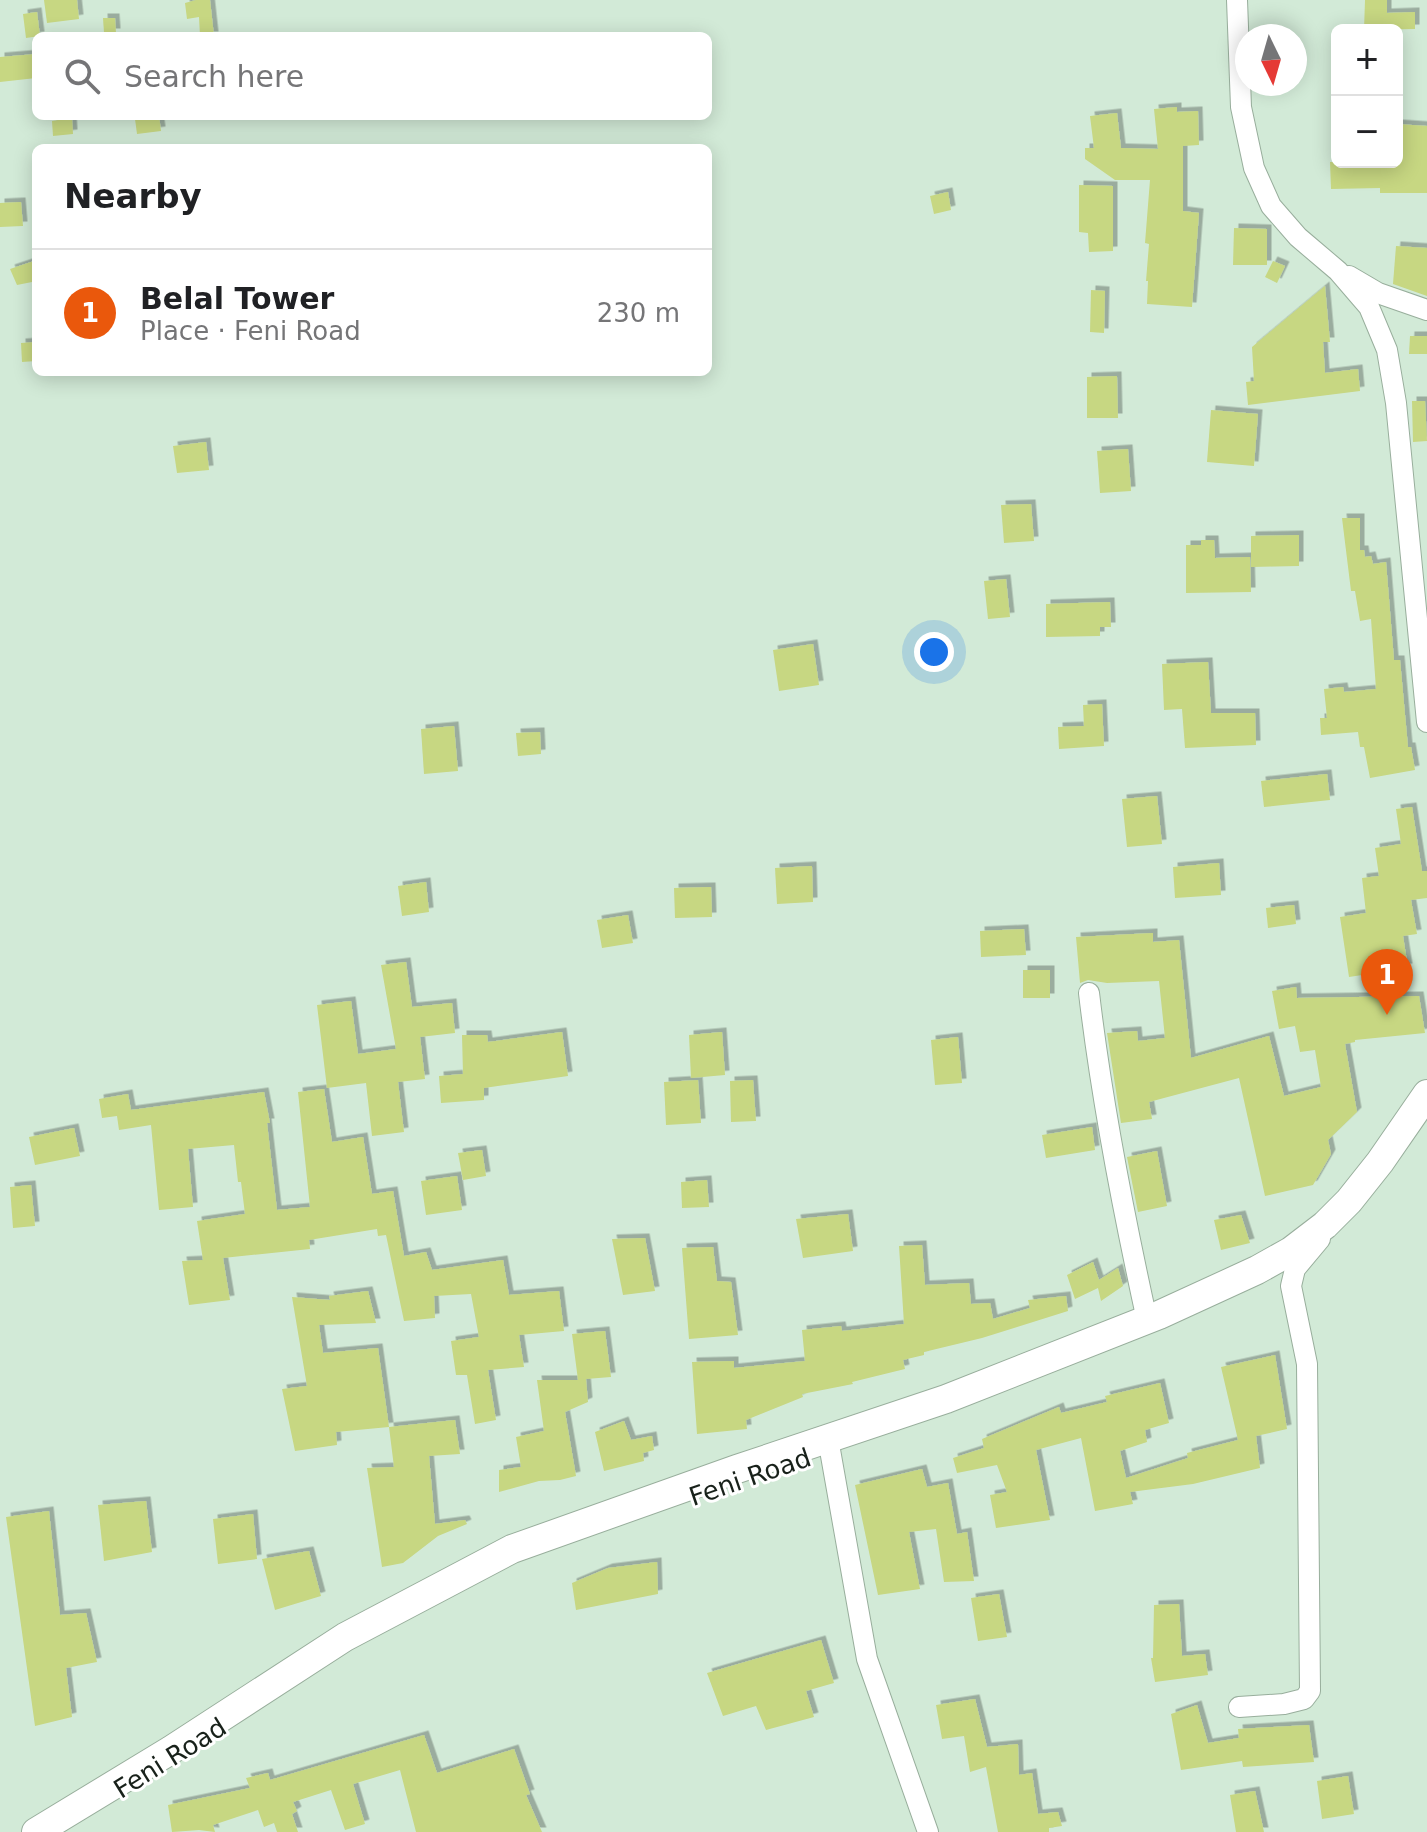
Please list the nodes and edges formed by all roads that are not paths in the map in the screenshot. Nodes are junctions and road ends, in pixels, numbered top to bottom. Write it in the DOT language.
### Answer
graph roads {
  1 [pos="1237,0"];
  2 [pos="1338,271"];
  3 [pos="1427,310"];
  4 [pos="1427,722"];
  5 [pos="1089,993"];
  6 [pos="1427,1094"];
  7 [pos="1427,1110"];
  8 [pos="1323,1236"];
  9 [pos="1147,1320"];
  10 [pos="830,1450"];
  11 [pos="1239,1707"];
  12 [pos="36,1832"];
  13 [pos="52,1832"];
  14 [pos="928,1832"];
  1 -- 2 [label="street"];
  2 -- 3 [label="street"];
  2 -- 4 [label="street"];
  5 -- 9 [label="street"];
  6 -- 9 [label="main road"];
  7 -- 8 [label="main road, Feni Road"];
  8 -- 10 [label="main road, Feni Road"];
  8 -- 11 [label="street"];
  9 -- 12 [label="main road"];
  10 -- 13 [label="main road, Feni Road"];
  10 -- 14 [label="street"];
}
